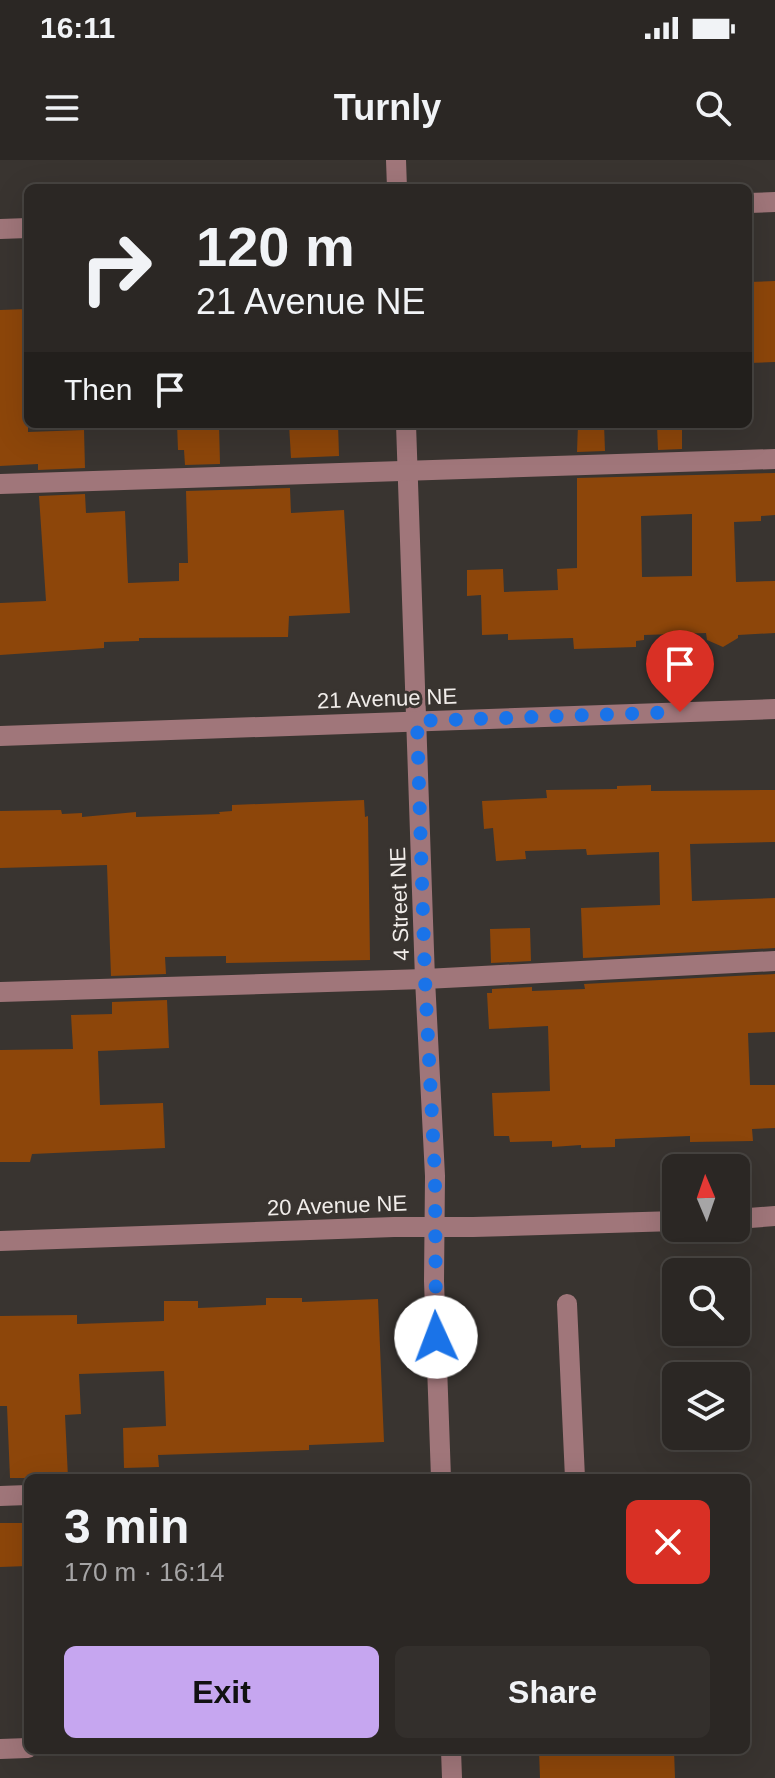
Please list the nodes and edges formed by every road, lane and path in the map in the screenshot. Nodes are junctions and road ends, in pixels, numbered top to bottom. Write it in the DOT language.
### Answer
graph roads {
  1 [pos="396,160"];
  2 [pos="397,184"];
  3 [pos="775,202"];
  4 [pos="752,203"];
  5 [pos="24,228"];
  6 [pos="0,229"];
  7 [pos="406,428"];
  8 [pos="775,459"];
  9 [pos="408,470"];
  10 [pos="0,484"];
  11 [pos="775,709"];
  12 [pos="417,721"];
  13 [pos="0,736"];
  14 [pos="775,961"];
  15 [pos="425,979"];
  16 [pos="0,992"];
  17 [pos="775,1216"];
  18 [pos="750,1218"];
  19 [pos="662,1221"];
  20 [pos="434,1227"];
  21 [pos="0,1241"];
  22 [pos="567,1304"];
  23 [pos="441,1474"];
  24 [pos="575,1474"];
  25 [pos="24,1495"];
  26 [pos="0,1496"];
  27 [pos="24,1748"];
  28 [pos="0,1749"];
  29 [pos="451,1754"];
  30 [pos="452,1778"];
  1 -- 2 [label="street"];
  3 -- 4 [label="street"];
  5 -- 6 [label="street"];
  7 -- 9 [label="street, 4 Street NE"];
  8 -- 9 [label="street"];
  9 -- 10 [label="street"];
  9 -- 12 [label="street, 4 Street NE"];
  11 -- 12 [label="street, 21 Avenue NE"];
  12 -- 13 [label="street, 21 Avenue NE"];
  12 -- 15 [label="street, 4 Street NE"];
  14 -- 15 [label="street"];
  15 -- 16 [label="street"];
  15 -- 20 [label="street, 4 Street NE"];
  17 -- 18 [label="street"];
  19 -- 20 [label="street, 20 Avenue NE"];
  20 -- 21 [label="street, 20 Avenue NE"];
  20 -- 23 [label="street, 4 Street NE"];
  22 -- 24 [label="street"];
  25 -- 26 [label="street"];
  27 -- 28 [label="street"];
  29 -- 30 [label="street"];
}
